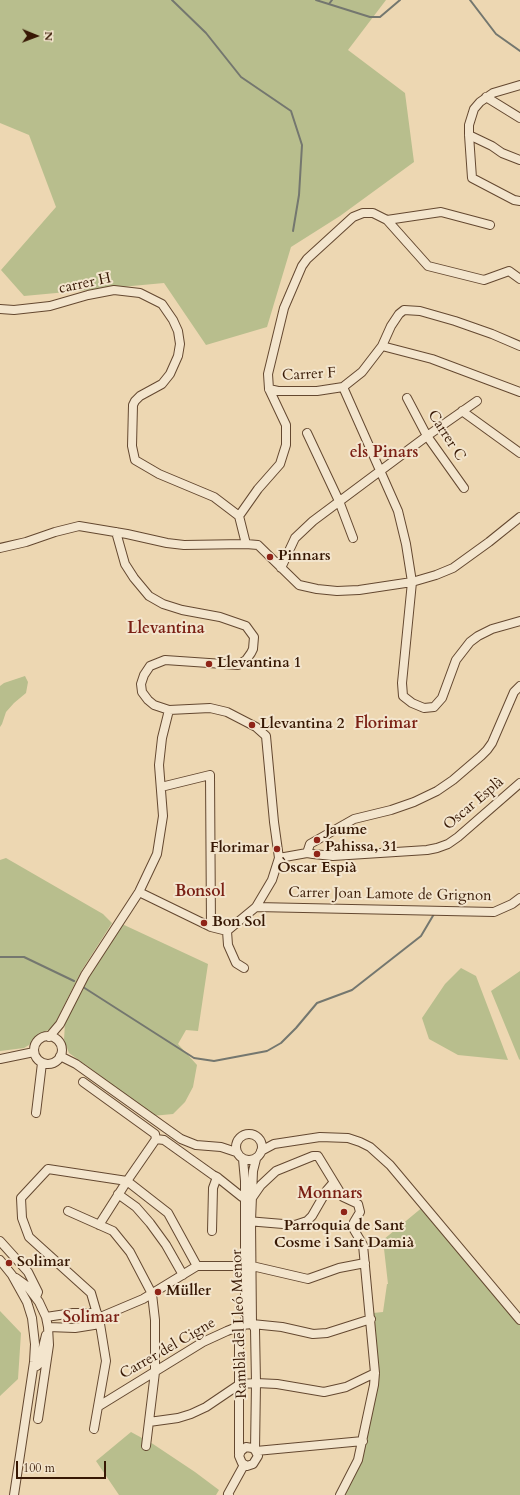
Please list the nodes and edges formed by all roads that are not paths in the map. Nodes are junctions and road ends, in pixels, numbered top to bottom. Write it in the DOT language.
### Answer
graph roads {
  1 [pos="520,85"];
  2 [pos="486,97"];
  3 [pos="520,118"];
  4 [pos="469,135"];
  5 [pos="520,160"];
  6 [pos="520,201"];
  7 [pos="387,220"];
  8 [pos="490,224"];
  9 [pos="520,279"];
  10 [pos="0,309"];
  11 [pos="382,346"];
  12 [pos="520,346"];
  13 [pos="343,387"];
  14 [pos="269,389"];
  15 [pos="520,392"];
  16 [pos="407,398"];
  17 [pos="477,401"];
  18 [pos="462,411"];
  19 [pos="307,433"];
  20 [pos="427,436"];
  21 [pos="520,454"];
  22 [pos="379,470"];
  23 [pos="464,488"];
  24 [pos="339,502"];
  25 [pos="238,516"];
  26 [pos="520,517"];
  27 [pos="116,532"];
  28 [pos="353,538"];
  29 [pos="246,544"];
  30 [pos="0,548"];
  31 [pos="281,568"];
  32 [pos="412,582"];
  33 [pos="520,621"];
  34 [pos="520,686"];
  35 [pos="169,710"];
  36 [pos="520,783"];
  37 [pos="161,787"];
  38 [pos="307,853"];
  39 [pos="279,858"];
  40 [pos="139,892"];
  41 [pos="520,898"];
  42 [pos="256,907"];
  43 [pos="211,926"];
  44 [pos="227,931"];
  45 [pos="244,968"];
  46 [pos="60,1024"];
  47 [pos="49,1037"];
  48 [pos="59,1042"];
  49 [pos="34,1052"];
  50 [pos="60,1056"];
  51 [pos="0,1059"];
  52 [pos="42,1063"];
  53 [pos="84,1082"];
  54 [pos="36,1113"];
  55 [pos="156,1139"];
  56 [pos="259,1139"];
  57 [pos="238,1140"];
  58 [pos="274,1144"];
  59 [pos="221,1147"];
  60 [pos="261,1151"];
  61 [pos="236,1152"];
  62 [pos="256,1158"];
  63 [pos="242,1159"];
  64 [pos="217,1177"];
  65 [pos="127,1181"];
  66 [pos="333,1183"];
  67 [pos="118,1194"];
  68 [pos="248,1198"];
  69 [pos="68,1211"];
  70 [pos="248,1221"];
  71 [pos="99,1225"];
  72 [pos="212,1231"];
  73 [pos="0,1241"];
  74 [pos="0,1260"];
  75 [pos="365,1264"];
  76 [pos="197,1266"];
  77 [pos="248,1266"];
  78 [pos="12,1275"];
  79 [pos="183,1275"];
  80 [pos="152,1294"];
  81 [pos="36,1297"];
  82 [pos="46,1317"];
  83 [pos="98,1318"];
  84 [pos="371,1319"];
  85 [pos="520,1320"];
  86 [pos="252,1324"];
  87 [pos="242,1325"];
  88 [pos="48,1327"];
  89 [pos="33,1369"];
  90 [pos="155,1372"];
  91 [pos="375,1373"];
  92 [pos="256,1383"];
  93 [pos="240,1384"];
  94 [pos="99,1406"];
  95 [pos="38,1419"];
  96 [pos="149,1422"];
  97 [pos="94,1429"];
  98 [pos="363,1441"];
  99 [pos="146,1446"];
  100 [pos="255,1450"];
  101 [pos="239,1454"];
  102 [pos="244,1465"];
  103 [pos="14,1495"];
  104 [pos="229,1495"];
  105 [pos="340,1495"];
  1 -- 2 [label="street"];
  2 -- 3 [label="street"];
  2 -- 4 [label="street"];
  4 -- 5 [label="street"];
  4 -- 6 [label="street"];
  7 -- 8 [label="street"];
  7 -- 9 [label="street"];
  7 -- 14 [label="street"];
  10 -- 25 [label="street, carrer H"];
  11 -- 12 [label="street, Carrer F"];
  11 -- 13 [label="street, Carrer F"];
  11 -- 15 [label="street"];
  13 -- 14 [label="street, Carrer F"];
  13 -- 22 [label="street"];
  14 -- 25 [label="street"];
  16 -- 20 [label="street, Carrer C"];
  17 -- 18 [label="street"];
  18 -- 20 [label="street"];
  18 -- 21 [label="street"];
  19 -- 24 [label="street"];
  20 -- 22 [label="street"];
  20 -- 23 [label="street, Carrer C"];
  22 -- 24 [label="street"];
  22 -- 32 [label="street"];
  24 -- 28 [label="street"];
  24 -- 31 [label="street"];
  25 -- 29 [label="street"];
  26 -- 32 [label="street"];
  27 -- 29 [label="street"];
  27 -- 30 [label="street"];
  27 -- 35 [label="street"];
  29 -- 31 [label="street"];
  31 -- 32 [label="street"];
  32 -- 33 [label="street"];
  34 -- 38 [label="street"];
  35 -- 37 [label="street"];
  35 -- 39 [label="street"];
  36 -- 38 [label="street, Oscar Esplà"];
  37 -- 40 [label="street"];
  37 -- 43 [label="street"];
  38 -- 39 [label="street, Oscar Esplà"];
  39 -- 42 [label="street"];
  40 -- 43 [label="street"];
  40 -- 46 [label="street"];
  41 -- 42 [label="street, Carrer Joan Lamote de Grignon"];
  42 -- 44 [label="street"];
  43 -- 44 [label="street"];
  44 -- 45 [label="street"];
  46 -- 47 [label="street"];
  46 -- 48 [label="street"];
  47 -- 48 [label="street"];
  47 -- 49 [label="street"];
  48 -- 50 [label="street"];
  49 -- 51 [label="street"];
  49 -- 52 [label="street"];
  50 -- 52 [label="street"];
  50 -- 59 [label="street"];
  52 -- 54 [label="street"];
  53 -- 55 [label="street"];
  55 -- 64 [label="street"];
  55 -- 65 [label="street"];
  56 -- 57 [label="street"];
  56 -- 58 [label="street"];
  56 -- 60 [label="street"];
  57 -- 59 [label="street"];
  57 -- 61 [label="street"];
  58 -- 60 [label="street"];
  58 -- 85 [label="street"];
  59 -- 61 [label="street"];
  60 -- 62 [label="street"];
  61 -- 63 [label="street"];
  62 -- 63 [label="street"];
  62 -- 68 [label="street, Rambla del Lleó Menor"];
  63 -- 68 [label="street, Rambla del Lleó Menor"];
  64 -- 68 [label="street"];
  64 -- 72 [label="street"];
  65 -- 67 [label="street"];
  65 -- 76 [label="street"];
  65 -- 83 [label="street"];
  66 -- 68 [label="street"];
  66 -- 70 [label="street"];
  66 -- 75 [label="street"];
  67 -- 71 [label="street"];
  67 -- 79 [label="street"];
  68 -- 70 [label="street, Rambla del Lleó Menor"];
  69 -- 71 [label="street"];
  70 -- 77 [label="street, Rambla del Lleó Menor"];
  71 -- 80 [label="street"];
  73 -- 81 [label="street"];
  74 -- 78 [label="street"];
  75 -- 77 [label="street"];
  75 -- 84 [label="street"];
  76 -- 77 [label="street"];
  76 -- 79 [label="street"];
  77 -- 86 [label="street, Rambla del Lleó Menor"];
  77 -- 87 [label="street, Rambla del Lleó Menor"];
  78 -- 81 [label="street"];
  78 -- 89 [label="street"];
  79 -- 80 [label="street"];
  80 -- 83 [label="street"];
  80 -- 90 [label="street"];
  81 -- 82 [label="street"];
  82 -- 83 [label="street"];
  82 -- 88 [label="street"];
  83 -- 88 [label="street"];
  83 -- 94 [label="street"];
  84 -- 86 [label="street, Carrer del Cigne"];
  84 -- 91 [label="street"];
  86 -- 87 [label="street, Carrer del Cigne"];
  86 -- 92 [label="street, Rambla del Lleó Menor"];
  87 -- 90 [label="street, Carrer del Cigne"];
  87 -- 93 [label="street, Rambla del Lleó Menor"];
  88 -- 89 [label="street"];
  88 -- 95 [label="street"];
  89 -- 103 [label="street"];
  90 -- 94 [label="street, Carrer del Cigne"];
  90 -- 96 [label="street"];
  91 -- 92 [label="street"];
  91 -- 98 [label="street"];
  92 -- 93 [label="street"];
  92 -- 100 [label="street, Rambla del Lleó Menor"];
  93 -- 96 [label="street"];
  93 -- 101 [label="street, Rambla del Lleó Menor"];
  94 -- 97 [label="street"];
  96 -- 99 [label="street"];
  98 -- 100 [label="street"];
  98 -- 105 [label="street"];
  100 -- 101 [label="street"];
  100 -- 102 [label="street, Rambla del Lleó Menor"];
  101 -- 102 [label="street, Rambla del Lleó Menor"];
  102 -- 104 [label="street"];
}
